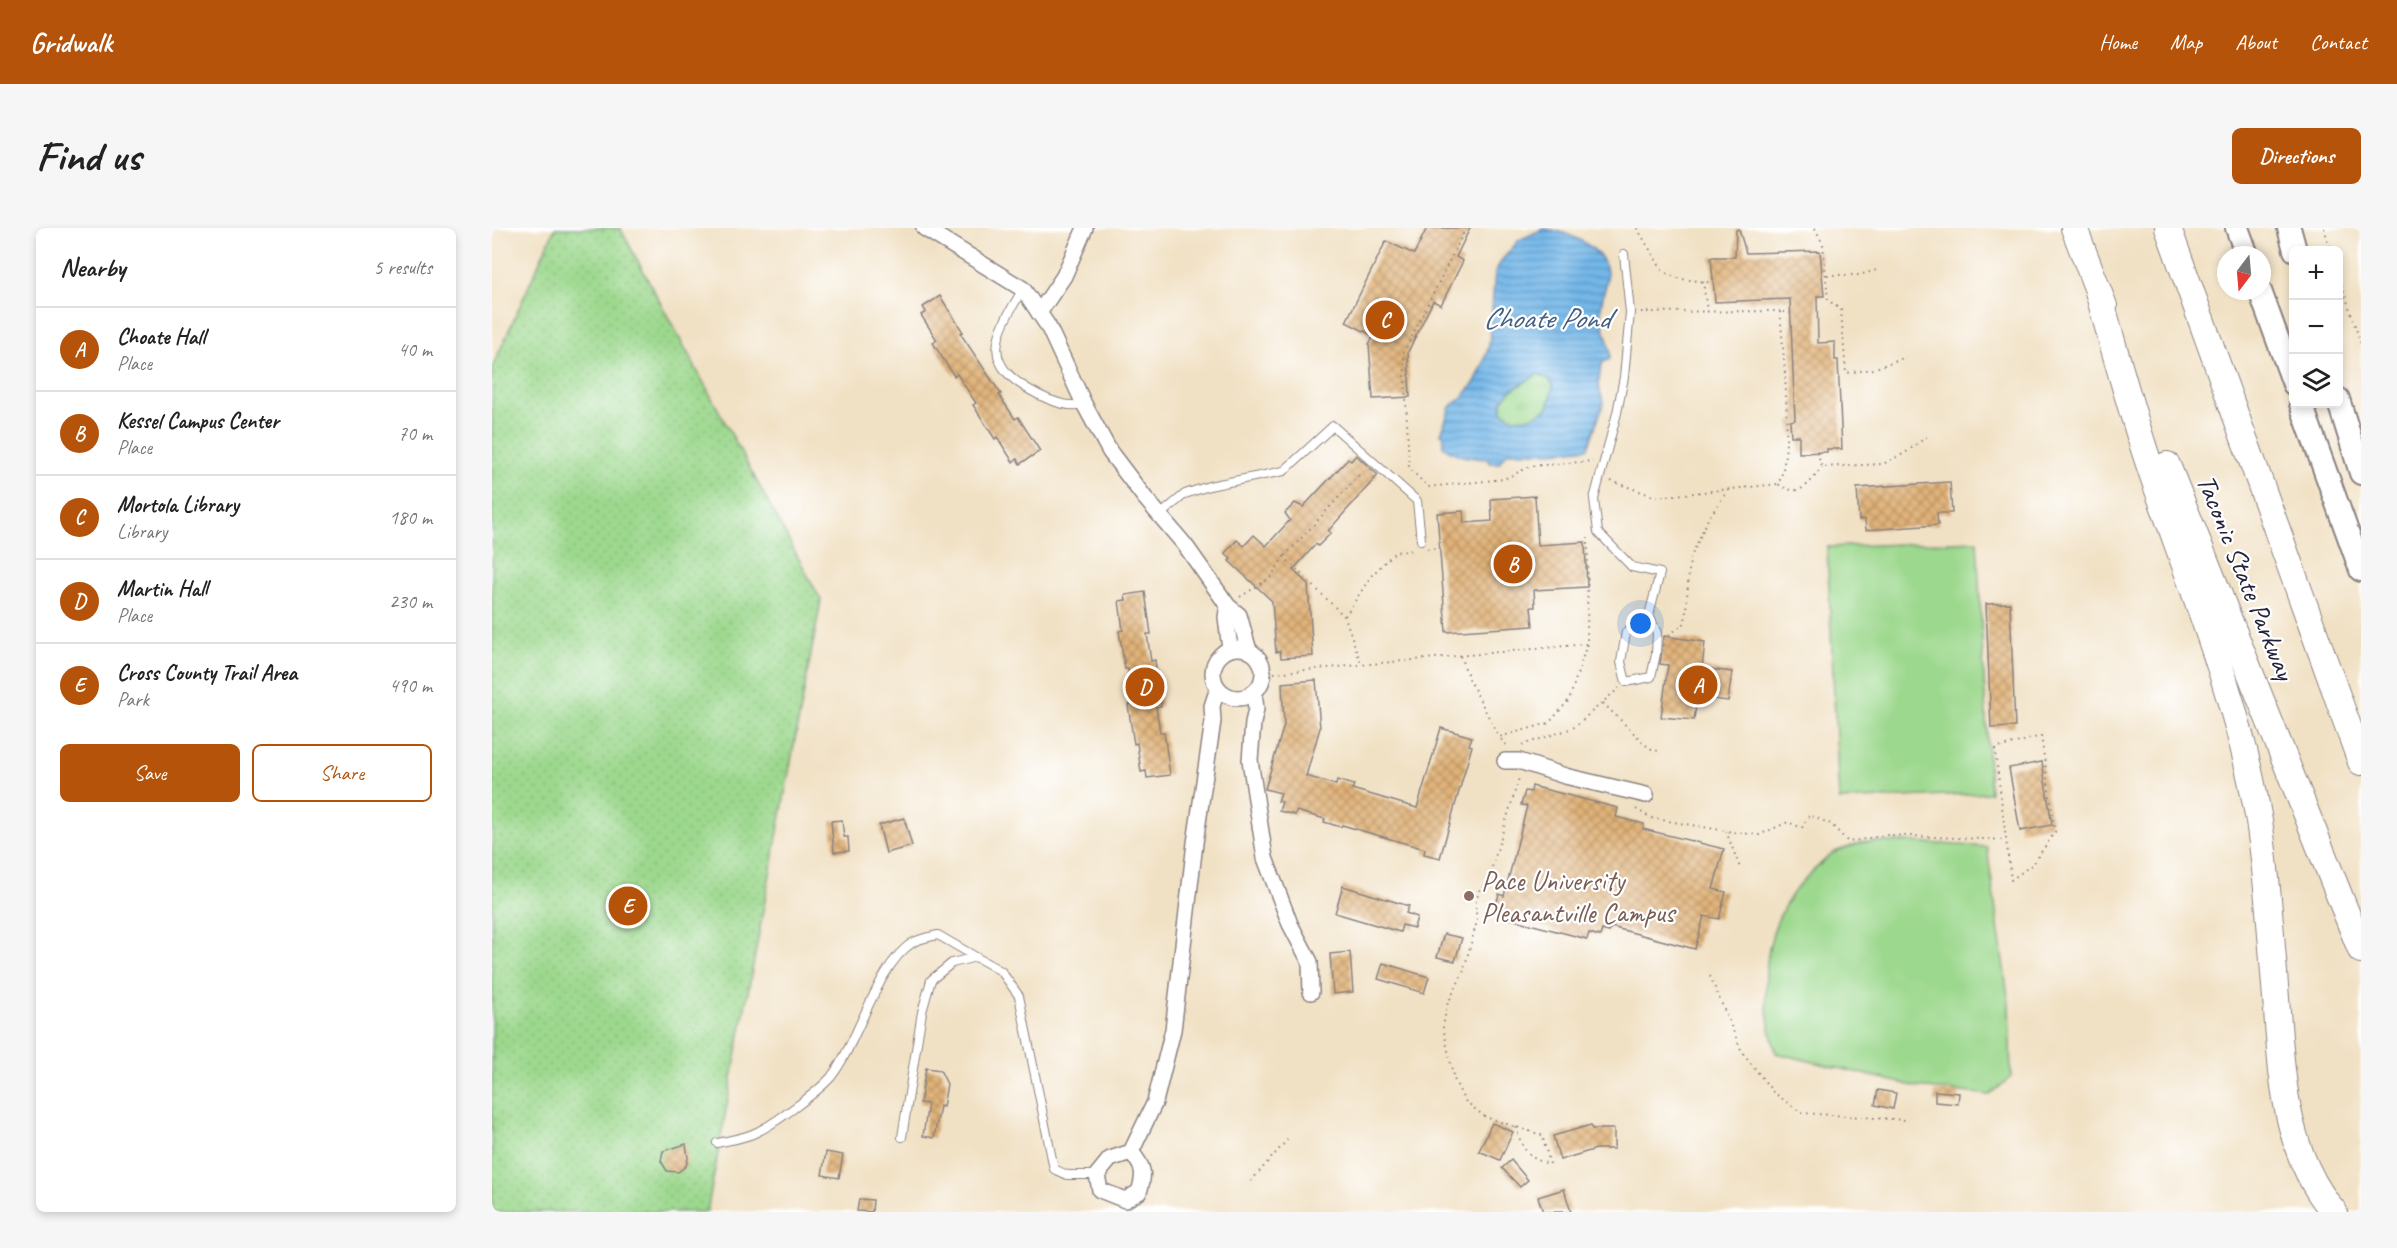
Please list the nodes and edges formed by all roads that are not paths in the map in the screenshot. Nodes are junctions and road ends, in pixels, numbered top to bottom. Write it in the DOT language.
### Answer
graph roads {
  1 [pos="924,228"];
  2 [pos="1085,228"];
  3 [pos="2074,228"];
  4 [pos="2168,228"];
  5 [pos="2237,228"];
  6 [pos="2289,228"];
  7 [pos="2244,246"];
  8 [pos="2294,246"];
  9 [pos="1624,254"];
  10 [pos="1023,290"];
  11 [pos="2098,291"];
  12 [pos="2263,300"];
  13 [pos="1039,313"];
  14 [pos="2289,370"];
  15 [pos="1084,404"];
  16 [pos="2302,408"];
  17 [pos="2341,408"];
  18 [pos="2361,473"];
  19 [pos="1160,516"];
  20 [pos="1421,540"];
  21 [pos="2361,570"];
  22 [pos="1228,606"];
  23 [pos="1649,615"];
  24 [pos="1230,649"];
  25 [pos="1250,651"];
  26 [pos="2329,673"];
  27 [pos="1218,688"];
  28 [pos="1242,695"];
  29 [pos="1213,721"];
  30 [pos="2361,734"];
  31 [pos="1509,756"];
  32 [pos="2361,762"];
  33 [pos="1646,795"];
  34 [pos="2361,950"];
  35 [pos="976,957"];
  36 [pos="1311,992"];
  37 [pos="902,1137"];
  38 [pos="717,1143"];
  39 [pos="1131,1152"];
  40 [pos="1097,1175"];
  41 [pos="2334,1212"];
  1 -- 10 [label="street"];
  2 -- 13 [label="street"];
  3 -- 11 [label="highway, Taconic State Parkway"];
  4 -- 26 [label="highway, Taconic State Parkway"];
  5 -- 7 [label="main road"];
  6 -- 8 [label="main road"];
  9 -- 23 [label="lane"];
  10 -- 13 [label="street"];
  10 -- 15 [label="lane"];
  11 -- 34 [label="highway, Taconic State Parkway"];
  11 -- 41 [label="highway"];
  12 -- 14 [label="main road"];
  13 -- 15 [label="street"];
  15 -- 19 [label="street"];
  16 -- 21 [label="main road"];
  17 -- 18 [label="main road"];
  19 -- 20 [label="lane"];
  19 -- 22 [label="street"];
  22 -- 24 [label="street"];
  22 -- 25 [label="street"];
  23 -- 23 [label="lane"];
  24 -- 25 [label="street"];
  24 -- 27 [label="street"];
  25 -- 28 [label="street"];
  26 -- 30 [label="highway"];
  26 -- 32 [label="highway, Taconic State Parkway"];
  27 -- 28 [label="street"];
  27 -- 29 [label="street"];
  28 -- 29 [label="street"];
  28 -- 36 [label="street"];
  29 -- 39 [label="street"];
  31 -- 33 [label="street"];
  35 -- 37 [label="lane"];
  35 -- 38 [label="lane"];
  35 -- 40 [label="lane"];
  39 -- 40 [label="street"];
  39 -- 40 [label="street"];
}
